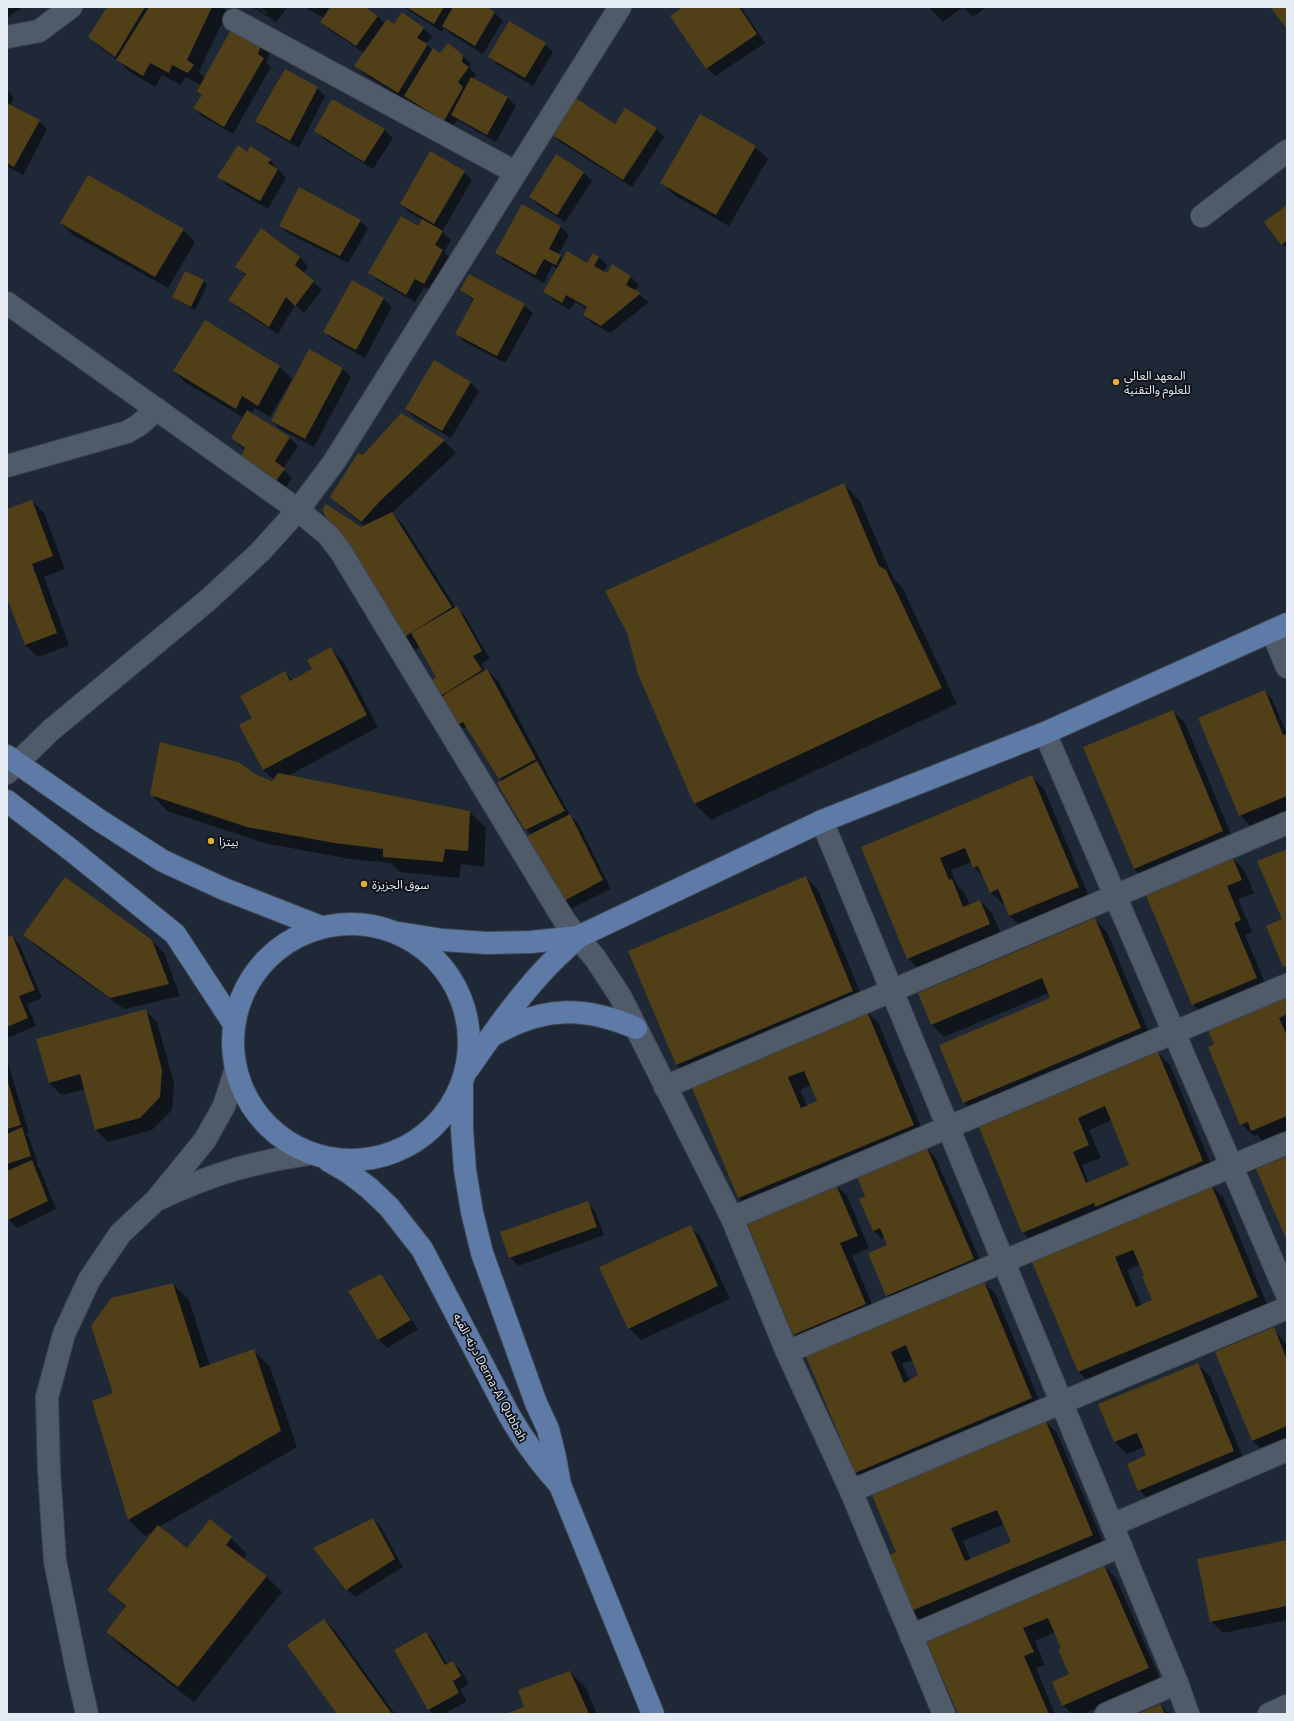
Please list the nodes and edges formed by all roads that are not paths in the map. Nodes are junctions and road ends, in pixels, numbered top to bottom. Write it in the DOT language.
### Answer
graph roads {
  1 [pos="71,7"];
  2 [pos="620,7"];
  3 [pos="234,20"];
  4 [pos="7,37"];
  5 [pos="1287,151"];
  6 [pos="514,172"];
  7 [pos="1202,216"];
  8 [pos="7,303"];
  9 [pos="157,409"];
  10 [pos="7,466"];
  11 [pos="298,510"];
  12 [pos="1279,628"];
  13 [pos="1287,667"];
  14 [pos="1045,732"];
  15 [pos="10,764"];
  16 [pos="7,801"];
  17 [pos="822,821"];
  18 [pos="1287,823"];
  19 [pos="1116,895"];
  20 [pos="321,927"];
  21 [pos="399,933"];
  22 [pos="578,937"];
  23 [pos="1287,985"];
  24 [pos="892,990"];
  25 [pos="234,1024"];
  26 [pos="636,1028"];
  27 [pos="1174,1032"];
  28 [pos="490,1036"];
  29 [pos="236,1069"];
  30 [pos="464,1080"];
  31 [pos="665,1088"];
  32 [pos="948,1127"];
  33 [pos="1287,1142"];
  34 [pos="316,1156"];
  35 [pos="1231,1166"];
  36 [pos="156,1200"];
  37 [pos="732,1218"];
  38 [pos="1004,1261"];
  39 [pos="1287,1295"];
  40 [pos="1287,1308"];
  41 [pos="788,1352"];
  42 [pos="1062,1403"];
  43 [pos="1287,1450"];
  44 [pos="560,1485"];
  45 [pos="851,1491"];
  46 [pos="1112,1525"];
  47 [pos="1121,1546"];
  48 [pos="911,1636"];
  49 [pos="1177,1683"];
  50 [pos="1287,1706"];
  51 [pos="87,1714"];
  52 [pos="653,1714"];
  53 [pos="944,1714"];
  54 [pos="1106,1714"];
  55 [pos="1188,1714"];
  56 [pos="1269,1714"];
  1 -- 4 [label="street"];
  2 -- 6 [label="street"];
  3 -- 6 [label="street"];
  5 -- 7 [label="street"];
  6 -- 11 [label="street"];
  8 -- 9 [label="street"];
  9 -- 10 [label="street"];
  9 -- 11 [label="street"];
  11 -- 15 [label="street"];
  11 -- 22 [label="street"];
  12 -- 13 [label="street"];
  12 -- 14 [label="main road"];
  14 -- 17 [label="main road"];
  14 -- 19 [label="street"];
  15 -- 20 [label="main road"];
  16 -- 25 [label="main road"];
  17 -- 22 [label="main road"];
  17 -- 24 [label="street"];
  18 -- 19 [label="street"];
  19 -- 24 [label="street"];
  19 -- 27 [label="street"];
  20 -- 21 [label="main road"];
  20 -- 25 [label="main road, درنه-القبه Derna-Al Qubbah"];
  21 -- 22 [label="main road"];
  21 -- 30 [label="main road"];
  22 -- 26 [label="street"];
  22 -- 28 [label="main road"];
  23 -- 27 [label="street"];
  24 -- 31 [label="street"];
  24 -- 32 [label="street"];
  25 -- 29 [label="main road, درنه-القبه Derna-Al Qubbah"];
  26 -- 28 [label="main road"];
  26 -- 31 [label="street"];
  27 -- 32 [label="street"];
  27 -- 35 [label="street"];
  28 -- 30 [label="main road"];
  29 -- 34 [label="main road, درنه-القبه Derna-Al Qubbah"];
  29 -- 36 [label="street"];
  30 -- 34 [label="main road"];
  30 -- 44 [label="main road"];
  31 -- 37 [label="street"];
  32 -- 37 [label="street"];
  32 -- 38 [label="street"];
  33 -- 35 [label="street"];
  34 -- 36 [label="street"];
  34 -- 44 [label="main road, درنه-القبه Derna-Al Qubbah"];
  35 -- 38 [label="street"];
  35 -- 39 [label="street"];
  36 -- 51 [label="street"];
  37 -- 41 [label="street"];
  38 -- 41 [label="street"];
  38 -- 42 [label="street"];
  40 -- 42 [label="street"];
  41 -- 45 [label="street"];
  42 -- 45 [label="street"];
  42 -- 46 [label="street"];
  43 -- 46 [label="street"];
  44 -- 52 [label="main road, درنه-القبه Derna-Al Qubbah"];
  45 -- 48 [label="street"];
  46 -- 47 [label="street"];
  47 -- 48 [label="street"];
  47 -- 49 [label="street"];
  48 -- 53 [label="street"];
  49 -- 54 [label="street"];
  49 -- 55 [label="street"];
  50 -- 56 [label="street"];
}
